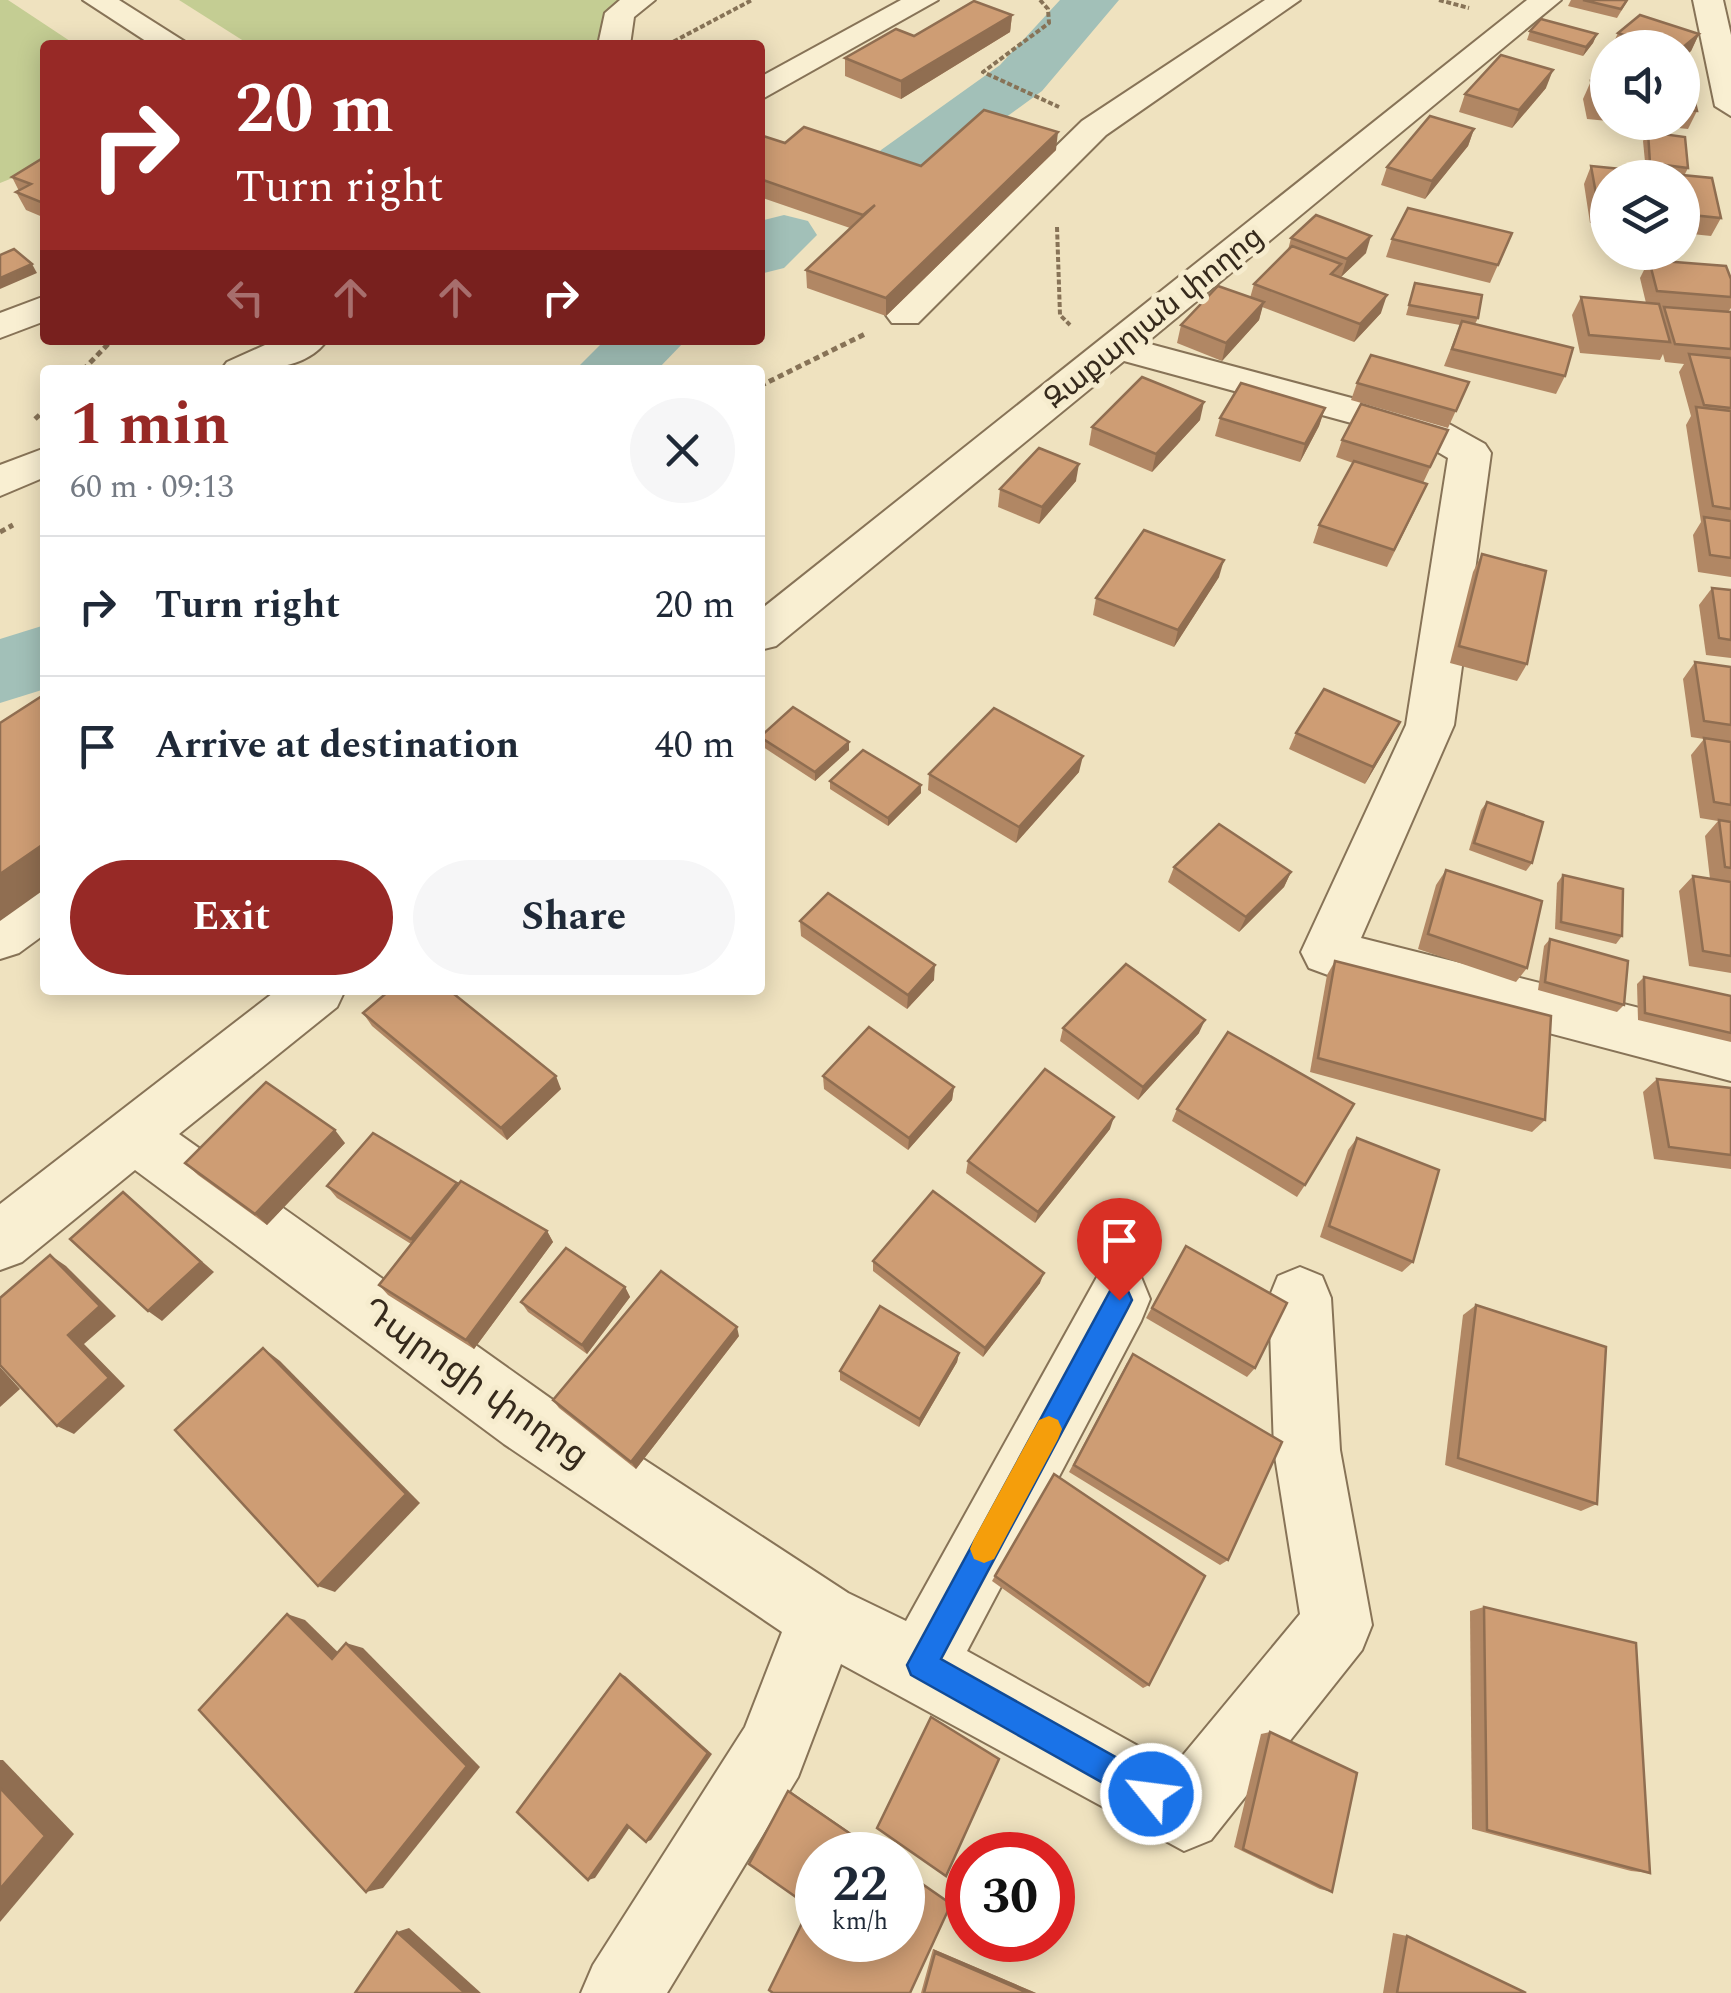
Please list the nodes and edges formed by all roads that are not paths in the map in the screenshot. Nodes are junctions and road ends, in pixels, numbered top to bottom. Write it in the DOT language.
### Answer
graph roads {
  1 [pos="98,0"];
  2 [pos="640,0"];
  3 [pos="924,0"];
  4 [pos="1285,0"];
  5 [pos="1546,0"];
  6 [pos="1708,0"];
  7 [pos="166,40"];
  8 [pos="615,40"];
  9 [pos="765,87"];
  10 [pos="1731,106"];
  11 [pos="40,309"];
  12 [pos="905,314"];
  13 [pos="0,327"];
  14 [pos="297,345"];
  15 [pos="1116,347"];
  16 [pos="253,365"];
  17 [pos="40,463"];
  18 [pos="0,482"];
  19 [pos="765,630"];
  20 [pos="40,909"];
  21 [pos="0,937"];
  22 [pos="312,995"];
  23 [pos="1731,1056"];
  24 [pos="136,1137"];
  25 [pos="0,1241"];
  26 [pos="1300,1298"];
  27 [pos="1119,1300"];
  28 [pos="823,1618"];
  29 [pos="922,1665"];
  30 [pos="621,1993"];
  1 -- 7 [label="street"];
  2 -- 8 [label="street"];
  3 -- 9 [label="street"];
  4 -- 12 [label="street"];
  5 -- 15 [label="street, Զաքարյան փողոց"];
  6 -- 10 [label="street"];
  11 -- 13 [label="street"];
  14 -- 16 [label="street"];
  15 -- 19 [label="street, Զաքարյան փողոց"];
  15 -- 23 [label="street"];
  17 -- 18 [label="street"];
  20 -- 21 [label="street"];
  22 -- 24 [label="street"];
  24 -- 25 [label="street"];
  24 -- 28 [label="street, Դպրոցի փողոց"];
  26 -- 29 [label="street, Դպրոցի փողոց"];
  27 -- 29 [label="street"];
  28 -- 29 [label="street, Դպրոցի փողոց"];
  28 -- 30 [label="street"];
}
